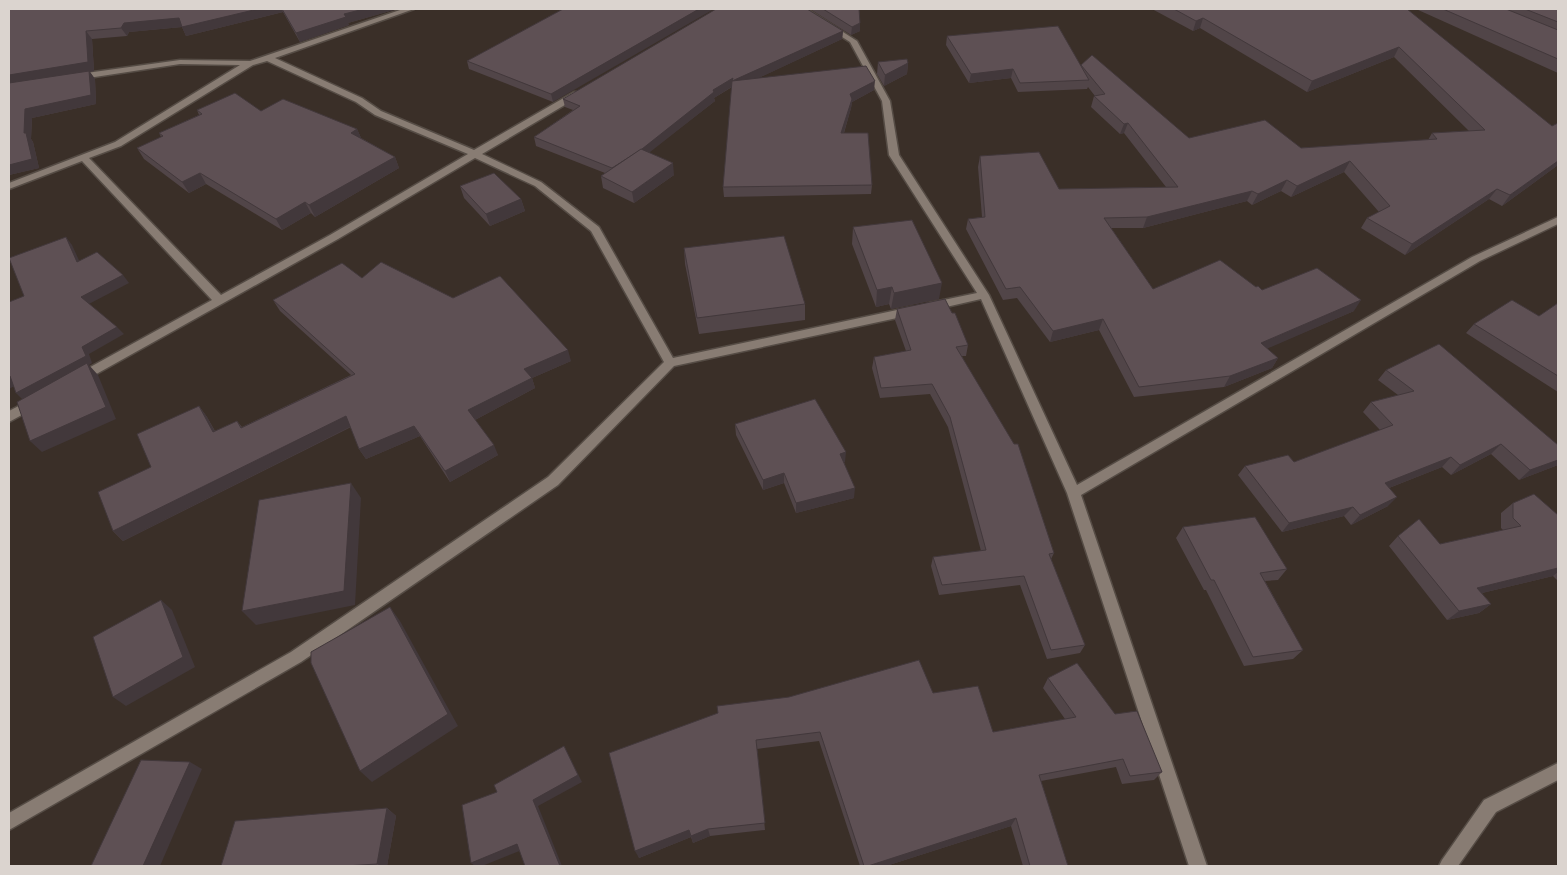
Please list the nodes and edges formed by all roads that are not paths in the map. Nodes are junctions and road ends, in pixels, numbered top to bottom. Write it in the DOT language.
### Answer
graph roads {
  1 [pos="410,9"];
  2 [pos="802,9"];
  3 [pos="268,58"];
  4 [pos="250,63"];
  5 [pos="61,79"];
  6 [pos="586,89"];
  7 [pos="475,154"];
  8 [pos="83,157"];
  9 [pos="9,186"];
  10 [pos="1558,220"];
  11 [pos="984,295"];
  12 [pos="219,300"];
  13 [pos="670,363"];
  14 [pos="68,384"];
  15 [pos="42,398"];
  16 [pos="9,417"];
  17 [pos="1074,493"];
  18 [pos="1558,771"];
  19 [pos="9,822"];
  20 [pos="1198,866"];
  21 [pos="1448,866"];
  1 -- 3 [label="street"];
  2 -- 11 [label="street"];
  3 -- 4 [label="street"];
  3 -- 7 [label="street"];
  4 -- 5 [label="street"];
  4 -- 8 [label="street"];
  6 -- 7 [label="street"];
  7 -- 12 [label="street"];
  7 -- 13 [label="street"];
  8 -- 9 [label="street"];
  8 -- 12 [label="street"];
  10 -- 17 [label="street"];
  11 -- 13 [label="street"];
  11 -- 17 [label="street"];
  12 -- 14 [label="street"];
  13 -- 19 [label="street"];
  15 -- 16 [label="street"];
  17 -- 20 [label="street"];
  18 -- 21 [label="street"];
}
